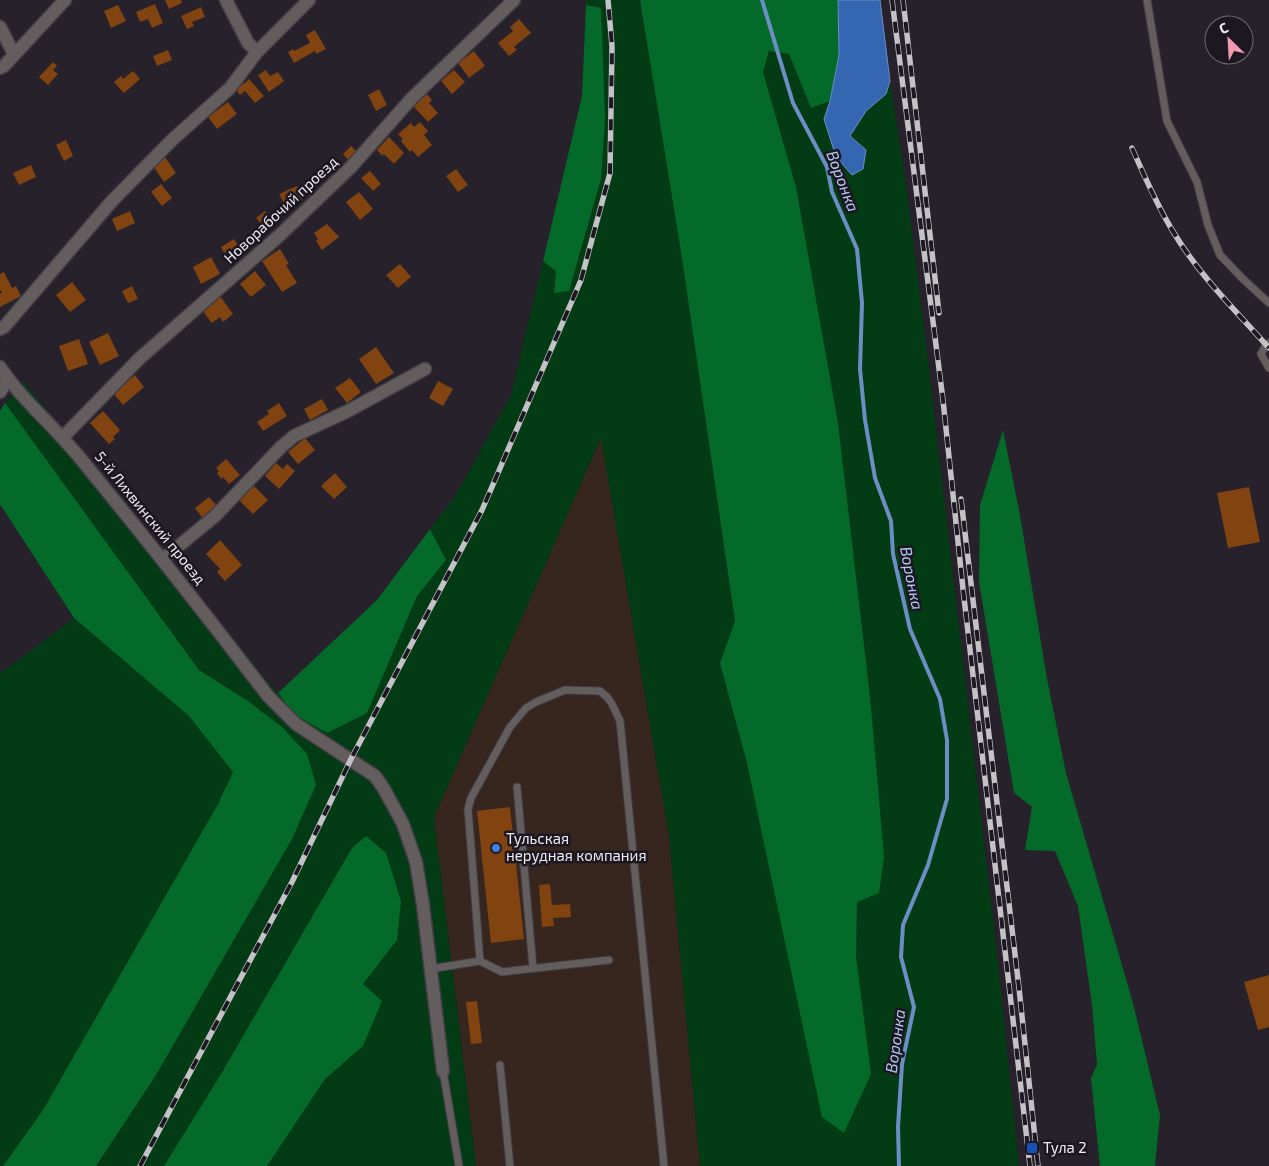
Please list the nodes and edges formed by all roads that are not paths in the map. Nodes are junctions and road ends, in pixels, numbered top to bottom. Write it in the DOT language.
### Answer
graph roads {
  1 [pos="64,0"];
  2 [pos="226,0"];
  3 [pos="309,0"];
  4 [pos="514,0"];
  5 [pos="1146,0"];
  6 [pos="0,27"];
  7 [pos="257,52"];
  8 [pos="14,54"];
  9 [pos="0,68"];
  10 [pos="1269,303"];
  11 [pos="0,329"];
  12 [pos="1269,343"];
  13 [pos="0,367"];
  14 [pos="1269,368"];
  15 [pos="425,369"];
  16 [pos="8,379"];
  17 [pos="0,392"];
  18 [pos="63,436"];
  19 [pos="163,559"];
  20 [pos="517,787"];
  21 [pos="609,960"];
  22 [pos="480,961"];
  23 [pos="533,968"];
  24 [pos="430,969"];
  25 [pos="500,1065"];
  26 [pos="443,1071"];
  27 [pos="459,1166"];
  28 [pos="510,1166"];
  29 [pos="664,1166"];
  1 -- 8 [label="street"];
  2 -- 7 [label="street"];
  3 -- 7 [label="street"];
  4 -- 18 [label="street, Новорабочий проезд"];
  5 -- 10 [label="lane"];
  6 -- 8 [label="street"];
  7 -- 11 [label="street"];
  8 -- 9 [label="street"];
  12 -- 14 [label="lane"];
  13 -- 16 [label="street, 5-й Лихвинский проезд"];
  15 -- 19 [label="street"];
  16 -- 17 [label="street"];
  16 -- 18 [label="street, 5-й Лихвинский проезд"];
  18 -- 19 [label="street, 5-й Лихвинский проезд"];
  19 -- 24 [label="street, 5-й Лихвинский проезд"];
  20 -- 23 [label="lane"];
  21 -- 23 [label="lane"];
  22 -- 23 [label="lane"];
  22 -- 24 [label="lane"];
  22 -- 29 [label="lane"];
  24 -- 26 [label="street, 5-й Лихвинский проезд"];
  25 -- 28 [label="lane"];
  26 -- 27 [label="lane"];
}
